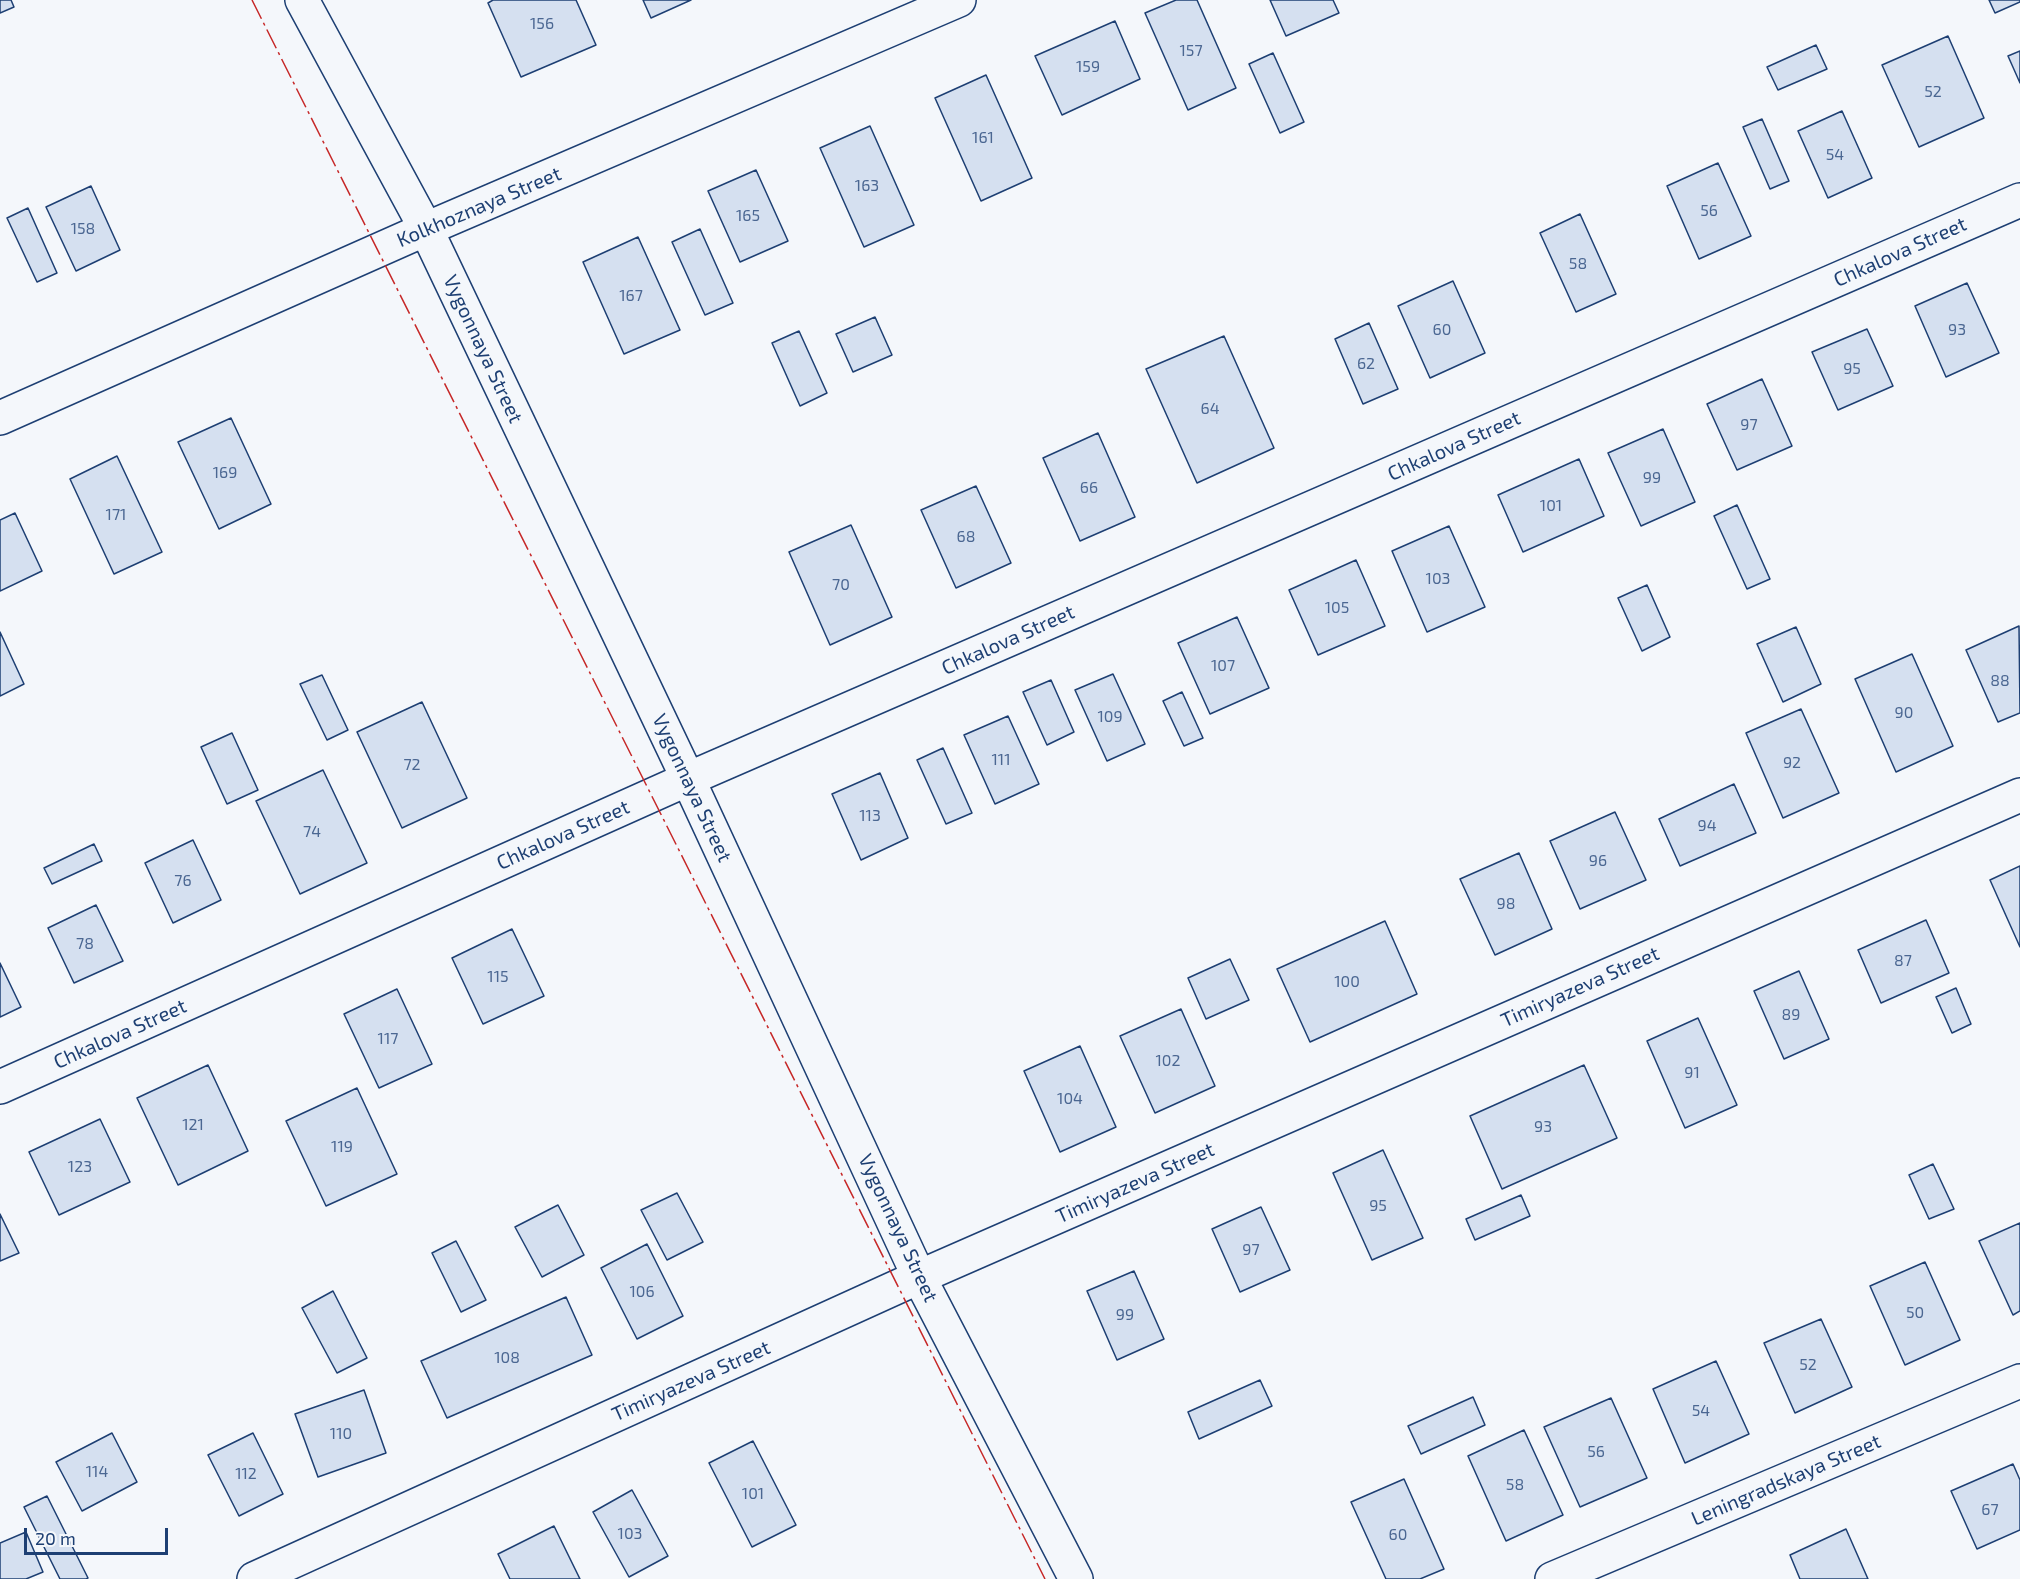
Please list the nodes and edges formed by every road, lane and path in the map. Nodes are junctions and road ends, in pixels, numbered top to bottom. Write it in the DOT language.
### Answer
graph roads {
  1 [pos="302,0"];
  2 [pos="959,0"];
  3 [pos="2020,200"];
  4 [pos="426,229"];
  5 [pos="0,418"];
  6 [pos="688,779"];
  7 [pos="2020,795"];
  8 [pos="0,1087"];
  9 [pos="920,1277"];
  10 [pos="2020,1381"];
  11 [pos="254,1579"];
  12 [pos="1076,1579"];
  13 [pos="1552,1579"];
  1 -- 4 [label="street, Vygonnaya Street"];
  2 -- 4 [label="street, Kolkhoznaya Street"];
  3 -- 6 [label="street, Chkalova Street"];
  4 -- 5 [label="street, Kolkhoznaya Street"];
  4 -- 6 [label="street, Vygonnaya Street"];
  6 -- 8 [label="street, Chkalova Street"];
  6 -- 9 [label="street, Vygonnaya Street"];
  7 -- 9 [label="street, Timiryazeva Street"];
  9 -- 11 [label="street, Timiryazeva Street"];
  9 -- 12 [label="street, Vygonnaya Street"];
  10 -- 13 [label="street, Leningradskaya Street"];
}
